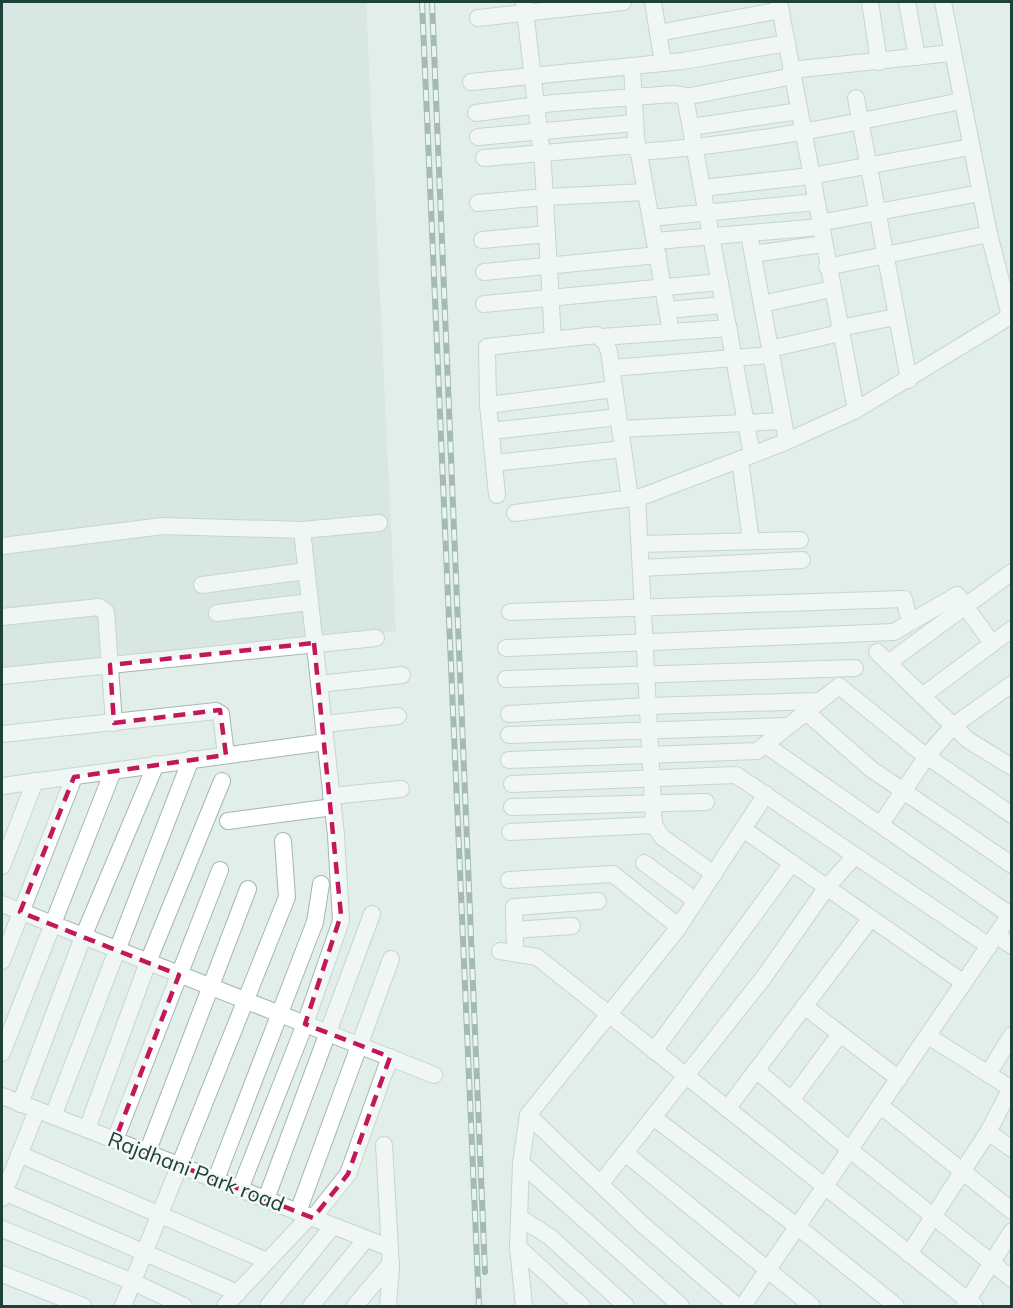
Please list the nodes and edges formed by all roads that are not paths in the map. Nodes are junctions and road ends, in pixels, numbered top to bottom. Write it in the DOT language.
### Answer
graph roads {
  1 [pos="623,2"];
  2 [pos="653,2"];
  3 [pos="870,2"];
  4 [pos="907,2"];
  5 [pos="943,2"];
  6 [pos="780,6"];
  7 [pos="525,7"];
  8 [pos="478,18"];
  9 [pos="658,33"];
  10 [pos="787,43"];
  11 [pos="951,53"];
  12 [pos="917,57"];
  13 [pos="879,62"];
  14 [pos="663,63"];
  15 [pos="632,67"];
  16 [pos="792,73"];
  17 [pos="532,77"];
  18 [pos="471,82"];
  19 [pos="686,96"];
  20 [pos="634,98"];
  21 [pos="856,98"];
  22 [pos="961,101"];
  23 [pos="536,107"];
  24 [pos="799,111"];
  25 [pos="476,113"];
  26 [pos="860,121"];
  27 [pos="634,123"];
  28 [pos="691,127"];
  29 [pos="539,131"];
  30 [pos="803,133"];
  31 [pos="478,137"];
  32 [pos="971,147"];
  33 [pos="694,148"];
  34 [pos="638,149"];
  35 [pos="542,154"];
  36 [pos="484,158"];
  37 [pos="870,165"];
  38 [pos="811,176"];
  39 [pos="702,188"];
  40 [pos="645,192"];
  41 [pos="980,192"];
  42 [pos="545,197"];
  43 [pos="816,202"];
  44 [pos="478,203"];
  45 [pos="708,212"];
  46 [pos="878,212"];
  47 [pos="651,218"];
  48 [pos="821,231"];
  49 [pos="547,234"];
  50 [pos="749,234"];
  51 [pos="989,234"];
  52 [pos="713,238"];
  53 [pos="482,240"];
  54 [pos="657,248"];
  55 [pos="753,254"];
  56 [pos="885,254"];
  57 [pos="549,266"];
  58 [pos="827,267"];
  59 [pos="484,272"];
  60 [pos="720,282"];
  61 [pos="663,288"];
  62 [pos="832,289"];
  63 [pos="551,297"];
  64 [pos="484,304"];
  65 [pos="724,304"];
  66 [pos="762,304"];
  67 [pos="667,310"];
  68 [pos="896,316"];
  69 [pos="1011,316"];
  70 [pos="729,328"];
  71 [pos="839,331"];
  72 [pos="671,332"];
  73 [pos="601,337"];
  74 [pos="553,340"];
  75 [pos="771,352"];
  76 [pos="734,358"];
  77 [pos="612,368"];
  78 [pos="909,380"];
  79 [pos="614,389"];
  80 [pos="489,405"];
  81 [pos="856,410"];
  82 [pos="783,421"];
  83 [pos="746,422"];
  84 [pos="619,423"];
  85 [pos="491,431"];
  86 [pos="787,441"];
  87 [pos="623,449"];
  88 [pos="746,457"];
  89 [pos="494,463"];
  90 [pos="497,495"];
  91 [pos="634,498"];
  92 [pos="515,513"];
  93 [pos="379,523"];
  94 [pos="302,530"];
  95 [pos="800,540"];
  96 [pos="751,541"];
  97 [pos="640,544"];
  98 [pos="2,546"];
  99 [pos="801,560"];
  100 [pos="641,568"];
  101 [pos="306,571"];
  102 [pos="1011,572"];
  103 [pos="202,585"];
  104 [pos="310,602"];
  105 [pos="965,606"];
  106 [pos="643,609"];
  107 [pos="510,612"];
  108 [pos="217,613"];
  109 [pos="2,617"];
  110 [pos="910,622"];
  111 [pos="1011,629"];
  112 [pos="376,638"];
  113 [pos="644,640"];
  114 [pos="314,643"];
  115 [pos="992,643"];
  116 [pos="506,648"];
  117 [pos="110,665"];
  118 [pos="855,668"];
  119 [pos="402,675"];
  120 [pos="646,675"];
  121 [pos="2,676"];
  122 [pos="506,679"];
  123 [pos="319,684"];
  124 [pos="1011,684"];
  125 [pos="921,696"];
  126 [pos="648,706"];
  127 [pos="812,706"];
  128 [pos="509,714"];
  129 [pos="398,716"];
  130 [pos="114,723"];
  131 [pos="324,724"];
  132 [pos="787,726"];
  133 [pos="953,726"];
  134 [pos="649,732"];
  135 [pos="2,734"];
  136 [pos="509,735"];
  137 [pos="326,742"];
  138 [pos="767,746"];
  139 [pos="650,754"];
  140 [pos="225,755"];
  141 [pos="927,756"];
  142 [pos="191,759"];
  143 [pos="509,760"];
  144 [pos="156,764"];
  145 [pos="1011,767"];
  146 [pos="113,771"];
  147 [pos="74,777"];
  148 [pos="651,779"];
  149 [pos="35,781"];
  150 [pos="222,781"];
  151 [pos="512,784"];
  152 [pos="2,786"];
  153 [pos="401,789"];
  154 [pos="904,792"];
  155 [pos="766,794"];
  156 [pos="332,802"];
  157 [pos="706,802"];
  158 [pos="653,803"];
  159 [pos="512,807"];
  160 [pos="1011,815"];
  161 [pos="228,822"];
  162 [pos="881,824"];
  163 [pos="654,825"];
  164 [pos="743,829"];
  165 [pos="510,832"];
  166 [pos="283,841"];
  167 [pos="855,856"];
  168 [pos="644,863"];
  169 [pos="792,863"];
  170 [pos="1011,865"];
  171 [pos="2,866"];
  172 [pos="220,870"];
  173 [pos="714,874"];
  174 [pos="509,880"];
  175 [pos="321,884"];
  176 [pos="827,887"];
  177 [pos="248,889"];
  178 [pos="598,901"];
  179 [pos="696,901"];
  180 [pos="2,904"];
  181 [pos="20,912"];
  182 [pos="1011,913"];
  183 [pos="372,914"];
  184 [pos="872,918"];
  185 [pos="51,924"];
  186 [pos="572,926"];
  187 [pos="679,927"];
  188 [pos="514,930"];
  189 [pos="83,937"];
  190 [pos="992,941"];
  191 [pos="1011,946"];
  192 [pos="116,950"];
  193 [pos="391,958"];
  194 [pos="2,961"];
  195 [pos="148,962"];
  196 [pos="179,975"];
  197 [pos="964,982"];
  198 [pos="212,987"];
  199 [pos="244,1000"];
  200 [pos="804,1006"];
  201 [pos="278,1013"];
  202 [pos="609,1015"];
  203 [pos="305,1024"];
  204 [pos="328,1033"];
  205 [pos="840,1034"];
  206 [pos="1011,1035"];
  207 [pos="928,1036"];
  208 [pos="359,1045"];
  209 [pos="654,1051"];
  210 [pos="2,1053"];
  211 [pos="390,1058"];
  212 [pos="756,1070"];
  213 [pos="988,1074"];
  214 [pos="434,1075"];
  215 [pos="686,1077"];
  216 [pos="899,1079"];
  217 [pos="1011,1088"];
  218 [pos="2,1096"];
  219 [pos="792,1099"];
  220 [pos="20,1104"];
  221 [pos="881,1106"];
  222 [pos="727,1109"];
  223 [pos="45,1113"];
  224 [pos="528,1115"];
  225 [pos="653,1117"];
  226 [pos="87,1129"];
  227 [pos="988,1132"];
  228 [pos="115,1140"];
  229 [pos="384,1145"];
  230 [pos="1011,1149"];
  231 [pos="850,1150"];
  232 [pos="147,1153"];
  233 [pos="625,1153"];
  234 [pos="19,1154"];
  235 [pos="521,1163"];
  236 [pos="180,1165"];
  237 [pos="963,1171"];
  238 [pos="216,1179"];
  239 [pos="601,1183"];
  240 [pos="826,1187"];
  241 [pos="240,1189"];
  242 [pos="3,1195"];
  243 [pos="266,1199"];
  244 [pos="1011,1211"];
  245 [pos="307,1215"];
  246 [pos="159,1216"];
  247 [pos="933,1216"];
  248 [pos="519,1217"];
  249 [pos="333,1226"];
  250 [pos="798,1227"];
  251 [pos="2,1229"];
  252 [pos="1011,1231"];
  253 [pos="366,1239"];
  254 [pos="518,1247"];
  255 [pos="145,1251"];
  256 [pos="909,1254"];
  257 [pos="390,1256"];
  258 [pos="267,1262"];
  259 [pos="991,1262"];
  260 [pos="768,1271"];
  261 [pos="2,1274"];
  262 [pos="1011,1279"];
  263 [pos="133,1282"];
  264 [pos="238,1293"];
  265 [pos="969,1305"];
  266 [pos="83,1306"];
  267 [pos="123,1306"];
  268 [pos="184,1306"];
  269 [pos="225,1306"];
  270 [pos="268,1306"];
  271 [pos="311,1306"];
  272 [pos="355,1306"];
  273 [pos="388,1306"];
  274 [pos="524,1306"];
  275 [pos="582,1306"];
  276 [pos="626,1306"];
  277 [pos="681,1306"];
  278 [pos="736,1306"];
  279 [pos="743,1306"];
  280 [pos="812,1306"];
  281 [pos="896,1306"];
  1 -- 7 [label="street"];
  2 -- 9 [label="street"];
  3 -- 13 [label="street"];
  4 -- 12 [label="street"];
  5 -- 11 [label="street"];
  6 -- 9 [label="street"];
  6 -- 10 [label="street"];
  7 -- 8 [label="street"];
  7 -- 17 [label="street"];
  9 -- 14 [label="street"];
  10 -- 14 [label="street"];
  10 -- 16 [label="street"];
  11 -- 12 [label="street"];
  11 -- 22 [label="street"];
  12 -- 13 [label="street"];
  13 -- 16 [label="street"];
  14 -- 15 [label="street"];
  15 -- 17 [label="street"];
  15 -- 20 [label="street"];
  16 -- 19 [label="street"];
  16 -- 24 [label="street"];
  17 -- 18 [label="street"];
  17 -- 23 [label="street"];
  19 -- 20 [label="street"];
  19 -- 28 [label="street"];
  20 -- 23 [label="street"];
  20 -- 27 [label="street"];
  21 -- 26 [label="street"];
  22 -- 26 [label="street"];
  22 -- 32 [label="street"];
  23 -- 25 [label="street"];
  23 -- 29 [label="street"];
  24 -- 28 [label="street"];
  24 -- 30 [label="street"];
  26 -- 30 [label="street"];
  26 -- 37 [label="street"];
  27 -- 29 [label="street"];
  27 -- 34 [label="street"];
  28 -- 33 [label="street"];
  29 -- 31 [label="street"];
  29 -- 35 [label="street"];
  30 -- 33 [label="street"];
  30 -- 38 [label="street"];
  32 -- 37 [label="street"];
  32 -- 41 [label="street"];
  33 -- 34 [label="street"];
  33 -- 39 [label="street"];
  34 -- 35 [label="street"];
  34 -- 40 [label="street"];
  35 -- 36 [label="street"];
  35 -- 42 [label="street"];
  37 -- 38 [label="street"];
  37 -- 46 [label="street"];
  38 -- 39 [label="street"];
  38 -- 43 [label="street"];
  39 -- 45 [label="street"];
  40 -- 42 [label="street"];
  40 -- 47 [label="street"];
  41 -- 46 [label="street"];
  41 -- 51 [label="street"];
  42 -- 44 [label="street"];
  42 -- 49 [label="street"];
  43 -- 45 [label="street"];
  43 -- 48 [label="street"];
  45 -- 47 [label="street"];
  45 -- 52 [label="street"];
  46 -- 48 [label="street"];
  46 -- 56 [label="street"];
  47 -- 54 [label="street"];
  48 -- 50 [label="street"];
  48 -- 55 [label="street"];
  48 -- 58 [label="street"];
  49 -- 53 [label="street"];
  49 -- 57 [label="street"];
  50 -- 52 [label="street"];
  50 -- 55 [label="street"];
  51 -- 56 [label="street"];
  51 -- 69 [label="street"];
  52 -- 54 [label="street"];
  52 -- 60 [label="street"];
  54 -- 57 [label="street"];
  54 -- 61 [label="street"];
  55 -- 66 [label="street"];
  56 -- 58 [label="street"];
  56 -- 68 [label="street"];
  57 -- 59 [label="street"];
  57 -- 63 [label="street"];
  58 -- 62 [label="street"];
  60 -- 61 [label="street"];
  60 -- 65 [label="street"];
  61 -- 63 [label="street"];
  61 -- 67 [label="street"];
  62 -- 66 [label="street"];
  62 -- 71 [label="street"];
  63 -- 64 [label="street"];
  63 -- 74 [label="street"];
  65 -- 67 [label="street"];
  65 -- 70 [label="street"];
  66 -- 75 [label="street"];
  67 -- 72 [label="street"];
  68 -- 71 [label="street"];
  68 -- 78 [label="street"];
  69 -- 78 [label="street"];
  70 -- 72 [label="street"];
  70 -- 76 [label="street"];
  71 -- 75 [label="street"];
  71 -- 81 [label="street"];
  72 -- 73 [label="street"];
  73 -- 74 [label="street"];
  73 -- 77 [label="street"];
  74 -- 80 [label="street"];
  75 -- 76 [label="street"];
  75 -- 82 [label="street"];
  76 -- 77 [label="street"];
  76 -- 83 [label="street"];
  77 -- 79 [label="street"];
  78 -- 81 [label="street"];
  79 -- 80 [label="street"];
  79 -- 84 [label="street"];
  80 -- 85 [label="street"];
  81 -- 86 [label="street"];
  82 -- 83 [label="street"];
  82 -- 86 [label="street"];
  83 -- 84 [label="street"];
  83 -- 88 [label="street"];
  84 -- 85 [label="street"];
  84 -- 87 [label="street"];
  85 -- 89 [label="street"];
  86 -- 88 [label="street"];
  87 -- 89 [label="street"];
  87 -- 91 [label="street"];
  88 -- 91 [label="street"];
  88 -- 96 [label="street"];
  89 -- 90 [label="street"];
  91 -- 92 [label="street"];
  91 -- 97 [label="street"];
  93 -- 94 [label="street"];
  94 -- 98 [label="street"];
  94 -- 101 [label="street"];
  95 -- 96 [label="street"];
  96 -- 97 [label="street"];
  97 -- 100 [label="street"];
  99 -- 100 [label="street"];
  100 -- 106 [label="street"];
  101 -- 103 [label="street"];
  101 -- 104 [label="street"];
  102 -- 105 [label="street"];
  104 -- 108 [label="street"];
  104 -- 114 [label="street"];
  105 -- 110 [label="street"];
  105 -- 115 [label="street"];
  105 -- 125 [label="street"];
  106 -- 107 [label="street"];
  106 -- 110 [label="street"];
  106 -- 113 [label="street"];
  109 -- 117 [label="street"];
  110 -- 113 [label="street"];
  111 -- 115 [label="street"];
  112 -- 114 [label="street"];
  113 -- 116 [label="street"];
  113 -- 120 [label="street"];
  114 -- 117 [label="street"];
  114 -- 123 [label="street"];
  115 -- 125 [label="street"];
  117 -- 121 [label="street"];
  117 -- 130 [label="street"];
  118 -- 120 [label="street"];
  119 -- 123 [label="street"];
  120 -- 122 [label="street"];
  120 -- 126 [label="street"];
  123 -- 131 [label="street"];
  124 -- 133 [label="street"];
  125 -- 133 [label="street"];
  126 -- 127 [label="street"];
  126 -- 128 [label="street"];
  126 -- 134 [label="street"];
  127 -- 132 [label="street"];
  127 -- 141 [label="street"];
  127 -- 154 [label="street"];
  129 -- 131 [label="street"];
  130 -- 135 [label="street"];
  130 -- 140 [label="street"];
  131 -- 137 [label="street"];
  132 -- 134 [label="street"];
  132 -- 138 [label="street"];
  133 -- 141 [label="street"];
  133 -- 145 [label="street"];
  134 -- 136 [label="street"];
  134 -- 139 [label="street"];
  137 -- 140 [label="street"];
  137 -- 156 [label="street"];
  138 -- 139 [label="street"];
  138 -- 162 [label="street"];
  139 -- 143 [label="street"];
  139 -- 148 [label="street"];
  140 -- 142 [label="street"];
  141 -- 154 [label="street"];
  141 -- 160 [label="street"];
  142 -- 144 [label="street"];
  142 -- 192 [label="street"];
  144 -- 146 [label="street"];
  144 -- 189 [label="street"];
  146 -- 147 [label="street"];
  146 -- 185 [label="street"];
  147 -- 149 [label="street"];
  147 -- 181 [label="street"];
  148 -- 151 [label="street"];
  148 -- 155 [label="street"];
  148 -- 158 [label="street"];
  149 -- 152 [label="street"];
  149 -- 171 [label="street"];
  150 -- 195 [label="street"];
  153 -- 156 [label="street"];
  154 -- 162 [label="street"];
  154 -- 170 [label="street"];
  155 -- 164 [label="street"];
  155 -- 167 [label="street"];
  156 -- 161 [label="street"];
  156 -- 203 [label="street"];
  157 -- 158 [label="street"];
  158 -- 159 [label="street"];
  158 -- 163 [label="street"];
  162 -- 182 [label="street"];
  163 -- 165 [label="street"];
  163 -- 173 [label="street"];
  164 -- 169 [label="street"];
  164 -- 173 [label="street"];
  166 -- 199 [label="street"];
  167 -- 176 [label="street"];
  167 -- 190 [label="street"];
  168 -- 179 [label="street"];
  169 -- 176 [label="street"];
  169 -- 209 [label="street"];
  172 -- 196 [label="street"];
  173 -- 179 [label="street"];
  174 -- 187 [label="street"];
  175 -- 201 [label="street"];
  176 -- 184 [label="street"];
  176 -- 215 [label="street"];
  177 -- 198 [label="street"];
  178 -- 188 [label="street"];
  179 -- 187 [label="street"];
  180 -- 181 [label="street"];
  181 -- 185 [label="street"];
  181 -- 194 [label="street"];
  182 -- 190 [label="street"];
  183 -- 204 [label="street"];
  184 -- 197 [label="street"];
  184 -- 200 [label="street"];
  185 -- 189 [label="street"];
  185 -- 210 [label="street"];
  186 -- 188 [label="street"];
  187 -- 202 [label="street"];
  188 -- 202 [label="street"];
  189 -- 192 [label="street"];
  189 -- 220 [label="street"];
  190 -- 191 [label="street"];
  190 -- 197 [label="street"];
  192 -- 195 [label="street"];
  192 -- 223 [label="street"];
  193 -- 208 [label="street"];
  195 -- 196 [label="street"];
  195 -- 226 [label="street"];
  196 -- 198 [label="street"];
  196 -- 228 [label="street"];
  197 -- 207 [label="street"];
  198 -- 199 [label="street"];
  198 -- 232 [label="street"];
  199 -- 201 [label="street"];
  199 -- 236 [label="street"];
  200 -- 205 [label="street"];
  200 -- 212 [label="street"];
  201 -- 203 [label="street"];
  201 -- 238 [label="street"];
  202 -- 209 [label="street"];
  202 -- 224 [label="street"];
  203 -- 204 [label="street"];
  203 -- 241 [label="street"];
  204 -- 208 [label="street"];
  204 -- 243 [label="street"];
  205 -- 216 [label="street"];
  205 -- 219 [label="street"];
  206 -- 213 [label="street"];
  207 -- 213 [label="street"];
  207 -- 216 [label="street"];
  208 -- 211 [label="street"];
  208 -- 245 [label="street"];
  209 -- 215 [label="street"];
  211 -- 214 [label="street"];
  211 -- 245 [label="street"];
  212 -- 219 [label="street"];
  212 -- 222 [label="street"];
  213 -- 217 [label="street"];
  215 -- 222 [label="street"];
  215 -- 225 [label="street"];
  216 -- 221 [label="street"];
  217 -- 227 [label="street"];
  218 -- 220 [label="street, Rajdhani Park road"];
  219 -- 231 [label="street"];
  220 -- 223 [label="street, Rajdhani Park road"];
  221 -- 231 [label="street"];
  221 -- 237 [label="street"];
  222 -- 240 [label="street"];
  223 -- 226 [label="street, Rajdhani Park road"];
  223 -- 234 [label="street"];
  224 -- 235 [label="street"];
  224 -- 239 [label="street"];
  225 -- 233 [label="street"];
  225 -- 250 [label="street"];
  226 -- 228 [label="street, Rajdhani Park road"];
  227 -- 230 [label="street"];
  227 -- 237 [label="street"];
  228 -- 232 [label="street, Rajdhani Park road"];
  229 -- 257 [label="street"];
  231 -- 240 [label="street"];
  231 -- 247 [label="street"];
  232 -- 236 [label="street, Rajdhani Park road"];
  233 -- 239 [label="street"];
  233 -- 260 [label="street"];
  234 -- 242 [label="street"];
  234 -- 246 [label="street"];
  235 -- 248 [label="street"];
  235 -- 277 [label="street"];
  236 -- 238 [label="street, Rajdhani Park road"];
  236 -- 246 [label="street"];
  237 -- 244 [label="street"];
  237 -- 247 [label="street"];
  238 -- 241 [label="street, Rajdhani Park road"];
  239 -- 278 [label="street"];
  240 -- 250 [label="street"];
  240 -- 256 [label="street"];
  241 -- 243 [label="street, Rajdhani Park road"];
  242 -- 255 [label="street"];
  243 -- 245 [label="street, Rajdhani Park road"];
  245 -- 249 [label="street, Rajdhani Park road"];
  245 -- 258 [label="street"];
  246 -- 255 [label="street"];
  246 -- 258 [label="street"];
  247 -- 256 [label="street"];
  247 -- 259 [label="street"];
  248 -- 254 [label="street"];
  248 -- 276 [label="street"];
  249 -- 253 [label="street, Rajdhani Park road"];
  249 -- 270 [label="street"];
  250 -- 260 [label="street"];
  250 -- 281 [label="street"];
  251 -- 263 [label="street"];
  252 -- 259 [label="street"];
  253 -- 257 [label="street, Rajdhani Park road"];
  253 -- 271 [label="street"];
  254 -- 274 [label="street"];
  254 -- 275 [label="street"];
  255 -- 263 [label="street"];
  255 -- 264 [label="street"];
  256 -- 265 [label="street"];
  257 -- 272 [label="street"];
  257 -- 273 [label="street"];
  258 -- 264 [label="street"];
  259 -- 262 [label="street"];
  259 -- 265 [label="street"];
  260 -- 279 [label="street"];
  260 -- 280 [label="street"];
  261 -- 266 [label="street"];
  263 -- 267 [label="street"];
  263 -- 268 [label="street"];
  264 -- 269 [label="street"];
}
